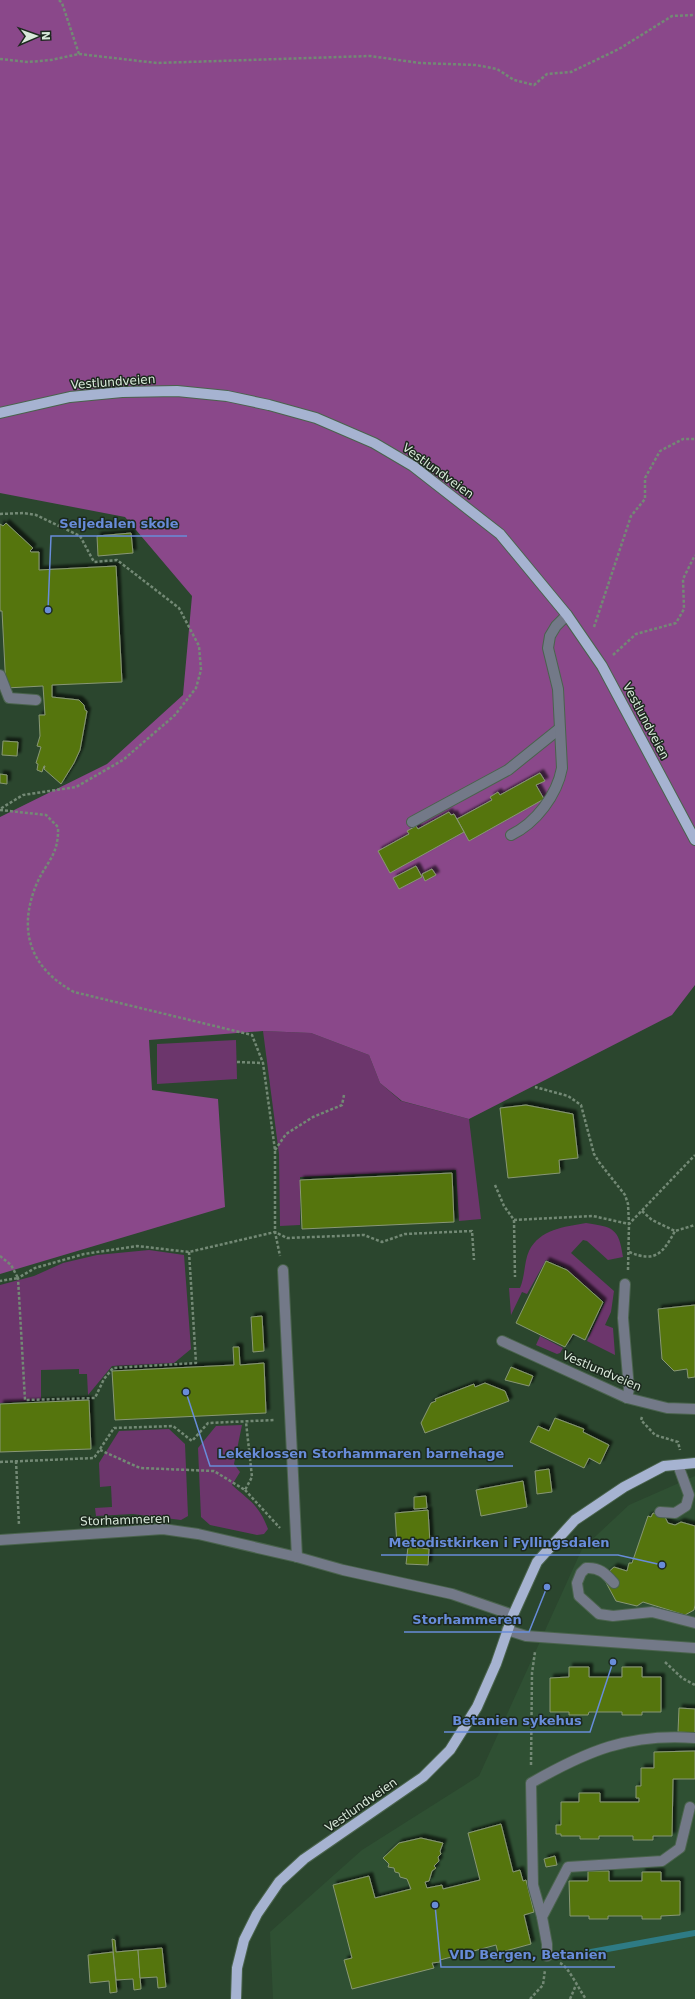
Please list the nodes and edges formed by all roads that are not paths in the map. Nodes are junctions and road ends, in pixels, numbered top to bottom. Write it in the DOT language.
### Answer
graph roads {
  1 [pos="0,413"];
  2 [pos="567,615"];
  3 [pos="0,675"];
  4 [pos="36,700"];
  5 [pos="559,729"];
  6 [pos="412,822"];
  7 [pos="511,835"];
  8 [pos="695,840"];
  9 [pos="283,1270"];
  10 [pos="625,1284"];
  11 [pos="502,1341"];
  12 [pos="627,1398"];
  13 [pos="695,1409"];
  14 [pos="695,1463"];
  15 [pos="678,1465"];
  16 [pos="660,1512"];
  17 [pos="0,1540"];
  18 [pos="297,1557"];
  19 [pos="614,1583"];
  20 [pos="512,1615"];
  21 [pos="695,1623"];
  22 [pos="508,1630"];
  23 [pos="695,1648"];
  24 [pos="695,1738"];
  25 [pos="690,1807"];
  26 [pos="542,1917"];
  27 [pos="547,1956"];
  28 [pos="236,1999"];
  1 -- 2 [label="main road, Vestlundveien"];
  2 -- 5 [label="street"];
  2 -- 8 [label="main road, Vestlundveien"];
  3 -- 4 [label="street"];
  5 -- 6 [label="street"];
  5 -- 7 [label="street"];
  9 -- 18 [label="street"];
  10 -- 12 [label="street"];
  11 -- 12 [label="street, Vestlundveien"];
  12 -- 13 [label="street, Vestlundveien"];
  14 -- 15 [label="main road, Vestlundveien"];
  15 -- 16 [label="street"];
  15 -- 20 [label="main road, Vestlundveien"];
  17 -- 18 [label="street, Storhammeren"];
  18 -- 20 [label="street, Storhammeren"];
  19 -- 21 [label="street"];
  20 -- 22 [label="main road, Vestlundveien"];
  22 -- 23 [label="street"];
  22 -- 28 [label="main road, Vestlundveien"];
  24 -- 26 [label="street"];
  25 -- 26 [label="street"];
  26 -- 27 [label="street"];
}
